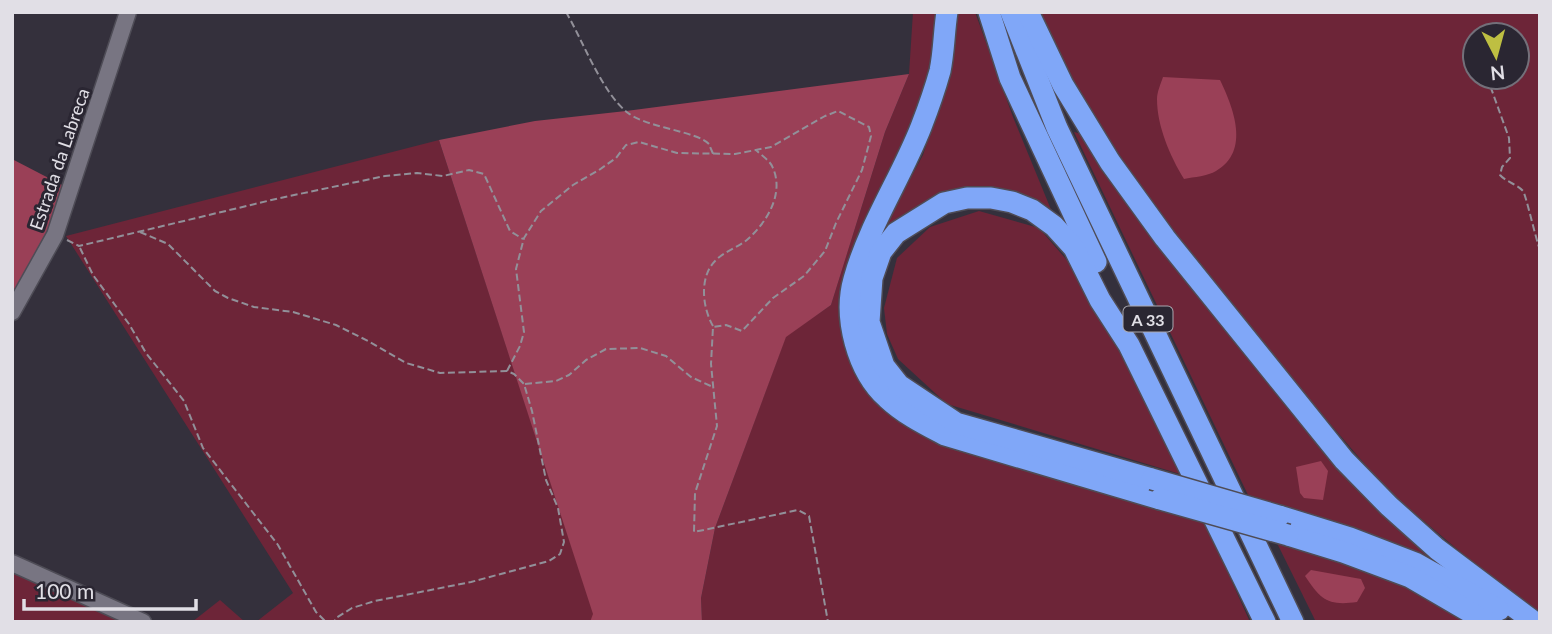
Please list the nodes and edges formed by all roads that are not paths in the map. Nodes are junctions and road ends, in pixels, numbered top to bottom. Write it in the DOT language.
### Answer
graph roads {
  1 [pos="128,12"];
  2 [pos="947,12"];
  3 [pos="989,12"];
  4 [pos="1011,12"];
  5 [pos="1028,12"];
  6 [pos="12,312"];
  7 [pos="1129,345"];
  8 [pos="1156,489"];
  9 [pos="1284,526"];
  10 [pos="12,563"];
  11 [pos="143,622"];
  12 [pos="1265,622"];
  13 [pos="1293,622"];
  14 [pos="1487,622"];
  15 [pos="1515,622"];
  16 [pos="1534,622"];
  1 -- 6 [label="street, Estrada da Labreca"];
  2 -- 8 [label="highway"];
  3 -- 7 [label="highway, A 33"];
  4 -- 13 [label="highway, A 33"];
  5 -- 16 [label="highway"];
  7 -- 8 [label="highway"];
  7 -- 12 [label="highway, A 33"];
  8 -- 9 [label="highway, bridge"];
  9 -- 14 [label="highway"];
  9 -- 15 [label="highway"];
  10 -- 11 [label="street"];
}
